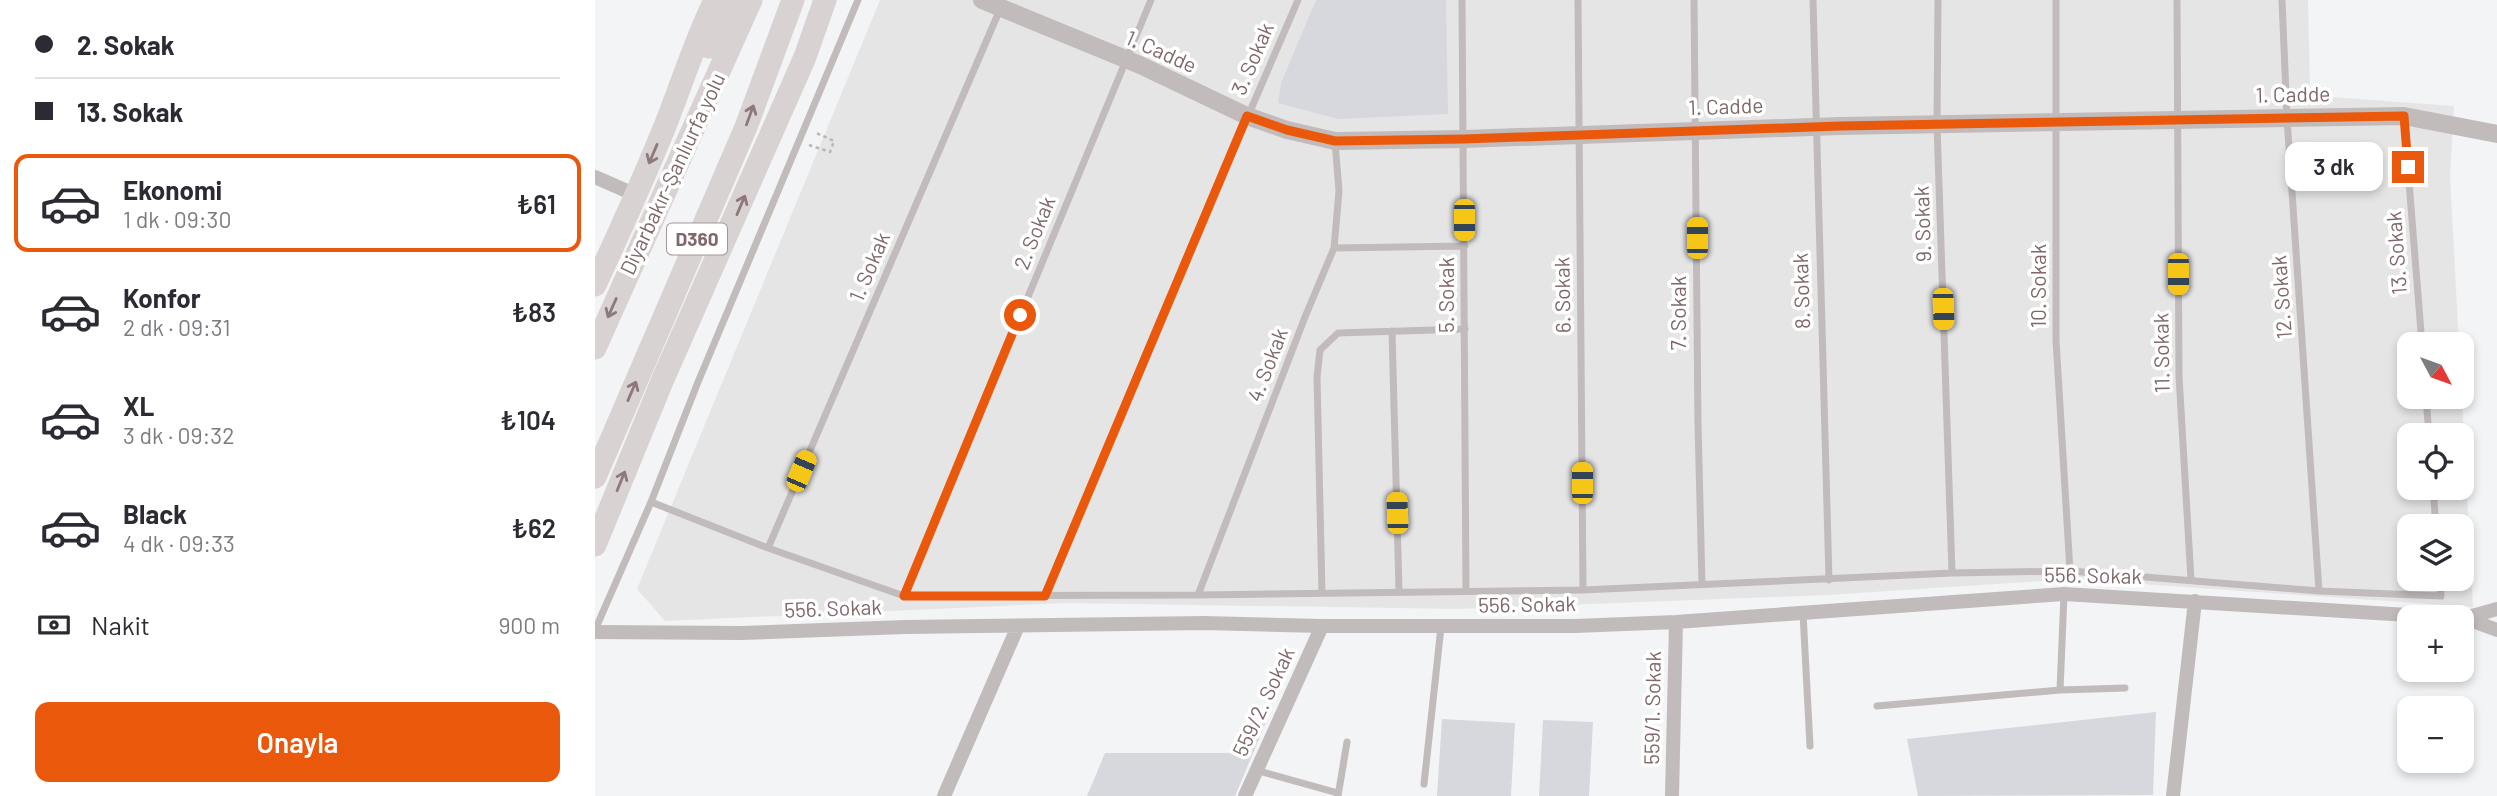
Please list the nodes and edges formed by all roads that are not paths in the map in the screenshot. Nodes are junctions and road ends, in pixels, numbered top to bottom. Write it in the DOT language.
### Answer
graph roads {
  1 [pos="715,0"];
  2 [pos="734,0"];
  3 [pos="751,0"];
  4 [pos="793,0"];
  5 [pos="825,0"];
  6 [pos="858,0"];
  7 [pos="982,0"];
  8 [pos="1151,0"];
  9 [pos="1298,0"];
  10 [pos="1462,0"];
  11 [pos="1578,0"];
  12 [pos="1694,0"];
  13 [pos="1813,0"];
  14 [pos="1938,0"];
  15 [pos="2056,0"];
  16 [pos="2177,0"];
  17 [pos="2282,0"];
  18 [pos="1003,4"];
  19 [pos="1125,60"];
  20 [pos="1247,116"];
  21 [pos="2404,116"];
  22 [pos="2287,118"];
  23 [pos="668,119"];
  24 [pos="2176,120"];
  25 [pos="2056,123"];
  26 [pos="1937,125"];
  27 [pos="1815,127"];
  28 [pos="1696,131"];
  29 [pos="2497,134"];
  30 [pos="1578,135"];
  31 [pos="1464,139"];
  32 [pos="1335,141"];
  33 [pos="595,177"];
  34 [pos="636,195"];
  35 [pos="716,196"];
  36 [pos="1465,246"];
  37 [pos="1334,248"];
  38 [pos="595,285"];
  39 [pos="1465,329"];
  40 [pos="1392,331"];
  41 [pos="2421,332"];
  42 [pos="595,348"];
  43 [pos="663,379"];
  44 [pos="595,477"];
  45 [pos="651,502"];
  46 [pos="595,545"];
  47 [pos="768,548"];
  48 [pos="2070,571"];
  49 [pos="1952,573"];
  50 [pos="1829,580"];
  51 [pos="2191,580"];
  52 [pos="1702,584"];
  53 [pos="1466,590"];
  54 [pos="1583,590"];
  55 [pos="2319,590"];
  56 [pos="2441,591"];
  57 [pos="1399,592"];
  58 [pos="1322,593"];
  59 [pos="2064,594"];
  60 [pos="1198,595"];
  61 [pos="904,596"];
  62 [pos="1045,596"];
  63 [pos="2195,601"];
  64 [pos="2497,609"];
  65 [pos="1803,612"];
  66 [pos="2397,614"];
  67 [pos="2474,615"];
  68 [pos="1676,622"];
  69 [pos="2474,622"];
  70 [pos="1018,626"];
  71 [pos="1322,626"];
  72 [pos="1441,626"];
  73 [pos="2497,630"];
  74 [pos="595,631"];
  75 [pos="2125,688"];
  76 [pos="2060,690"];
  77 [pos="1877,706"];
  78 [pos="1347,742"];
  79 [pos="1810,746"];
  80 [pos="1255,770"];
  81 [pos="1424,785"];
  82 [pos="1338,795"];
  83 [pos="944,796"];
  84 [pos="1245,796"];
  85 [pos="1672,796"];
  86 [pos="2172,796"];
  1 -- 23 [label="highway"];
  2 -- 23 [label="highway"];
  3 -- 42 [label="highway, Diyarbakır-Şanlıurfa yolu / D360, one-way"];
  35 -- 4 [label="highway, Diyarbakır-Şanlıurfa yolu / D360, one-way"];
  43 -- 5 [label="highway, one-way"];
  6 -- 45 [label="lane"];
  7 -- 18 [label="street, 1. Cadde"];
  8 -- 19 [label="lane, 2. Sokak"];
  9 -- 20 [label="lane, 3. Sokak"];
  10 -- 31 [label="lane, 5. Sokak"];
  11 -- 30 [label="lane, 6. Sokak"];
  12 -- 28 [label="lane, 7. Sokak"];
  13 -- 27 [label="lane, 8. Sokak"];
  14 -- 26 [label="lane, 9. Sokak"];
  15 -- 25 [label="lane, 10. Sokak"];
  16 -- 24 [label="lane, 11. Sokak"];
  17 -- 22 [label="lane, 12. Sokak"];
  18 -- 19 [label="street, 1. Cadde"];
  18 -- 47 [label="lane, 1. Sokak"];
  19 -- 20 [label="street, 1. Cadde"];
  19 -- 61 [label="lane, 2. Sokak"];
  20 -- 32 [label="street, 1. Cadde"];
  20 -- 62 [label="lane, 3. Sokak"];
  21 -- 22 [label="street, 1. Cadde"];
  21 -- 29 [label="street, 1. Cadde"];
  21 -- 41 [label="lane, 13. Sokak"];
  22 -- 24 [label="street, 1. Cadde"];
  22 -- 55 [label="lane, 12. Sokak"];
  23 -- 34 [label="highway, one-way"];
  24 -- 25 [label="street, 1. Cadde"];
  24 -- 51 [label="lane, 11. Sokak"];
  25 -- 26 [label="street, 1. Cadde"];
  25 -- 48 [label="lane, 10. Sokak"];
  26 -- 27 [label="street, 1. Cadde"];
  26 -- 49 [label="lane, 9. Sokak"];
  27 -- 28 [label="street, 1. Cadde"];
  27 -- 50 [label="lane, 8. Sokak"];
  28 -- 30 [label="street, 1. Cadde"];
  28 -- 52 [label="lane, 7. Sokak"];
  30 -- 31 [label="street, 1. Cadde"];
  30 -- 54 [label="lane, 6. Sokak"];
  31 -- 32 [label="street, 1. Cadde"];
  31 -- 36 [label="lane, 5. Sokak"];
  32 -- 37 [label="lane, 4. Sokak"];
  33 -- 34 [label="street"];
  34 -- 38 [label="highway"];
  35 -- 43 [label="highway"];
  44 -- 35 [label="highway, Diyarbakır-Şanlıurfa yolu / D360, one-way"];
  36 -- 37 [label="lane"];
  36 -- 39 [label="lane, 5. Sokak"];
  37 -- 60 [label="lane, 4. Sokak"];
  39 -- 40 [label="lane"];
  39 -- 53 [label="lane, 5. Sokak"];
  40 -- 57 [label="lane"];
  40 -- 58 [label="lane"];
  46 -- 43 [label="highway, one-way"];
  45 -- 47 [label="lane"];
  45 -- 74 [label="lane"];
  47 -- 61 [label="lane"];
  48 -- 49 [label="lane"];
  48 -- 51 [label="lane"];
  49 -- 50 [label="lane"];
  50 -- 52 [label="lane"];
  51 -- 55 [label="lane"];
  52 -- 54 [label="lane"];
  53 -- 54 [label="lane"];
  53 -- 57 [label="lane"];
  55 -- 56 [label="lane"];
  57 -- 58 [label="lane"];
  58 -- 60 [label="lane"];
  59 -- 63 [label="street, 556. Sokak"];
  59 -- 65 [label="street, 556. Sokak"];
  59 -- 76 [label="lane"];
  60 -- 62 [label="lane"];
  61 -- 62 [label="lane"];
  63 -- 66 [label="street, 556. Sokak"];
  63 -- 86 [label="street"];
  64 -- 67 [label="street"];
  65 -- 68 [label="street, 556. Sokak"];
  65 -- 79 [label="lane"];
  68 -- 72 [label="street, 556. Sokak"];
  68 -- 85 [label="street, 559/1. Sokak"];
  69 -- 73 [label="street"];
  70 -- 71 [label="street, 556. Sokak"];
  70 -- 74 [label="street, 556. Sokak"];
  70 -- 83 [label="street"];
  71 -- 72 [label="street, 556. Sokak"];
  71 -- 80 [label="street, 559/2. Sokak"];
  72 -- 81 [label="lane"];
  75 -- 76 [label="lane"];
  76 -- 77 [label="lane"];
  78 -- 82 [label="lane"];
  80 -- 82 [label="lane"];
  80 -- 84 [label="street, 559/2. Sokak"];
}
